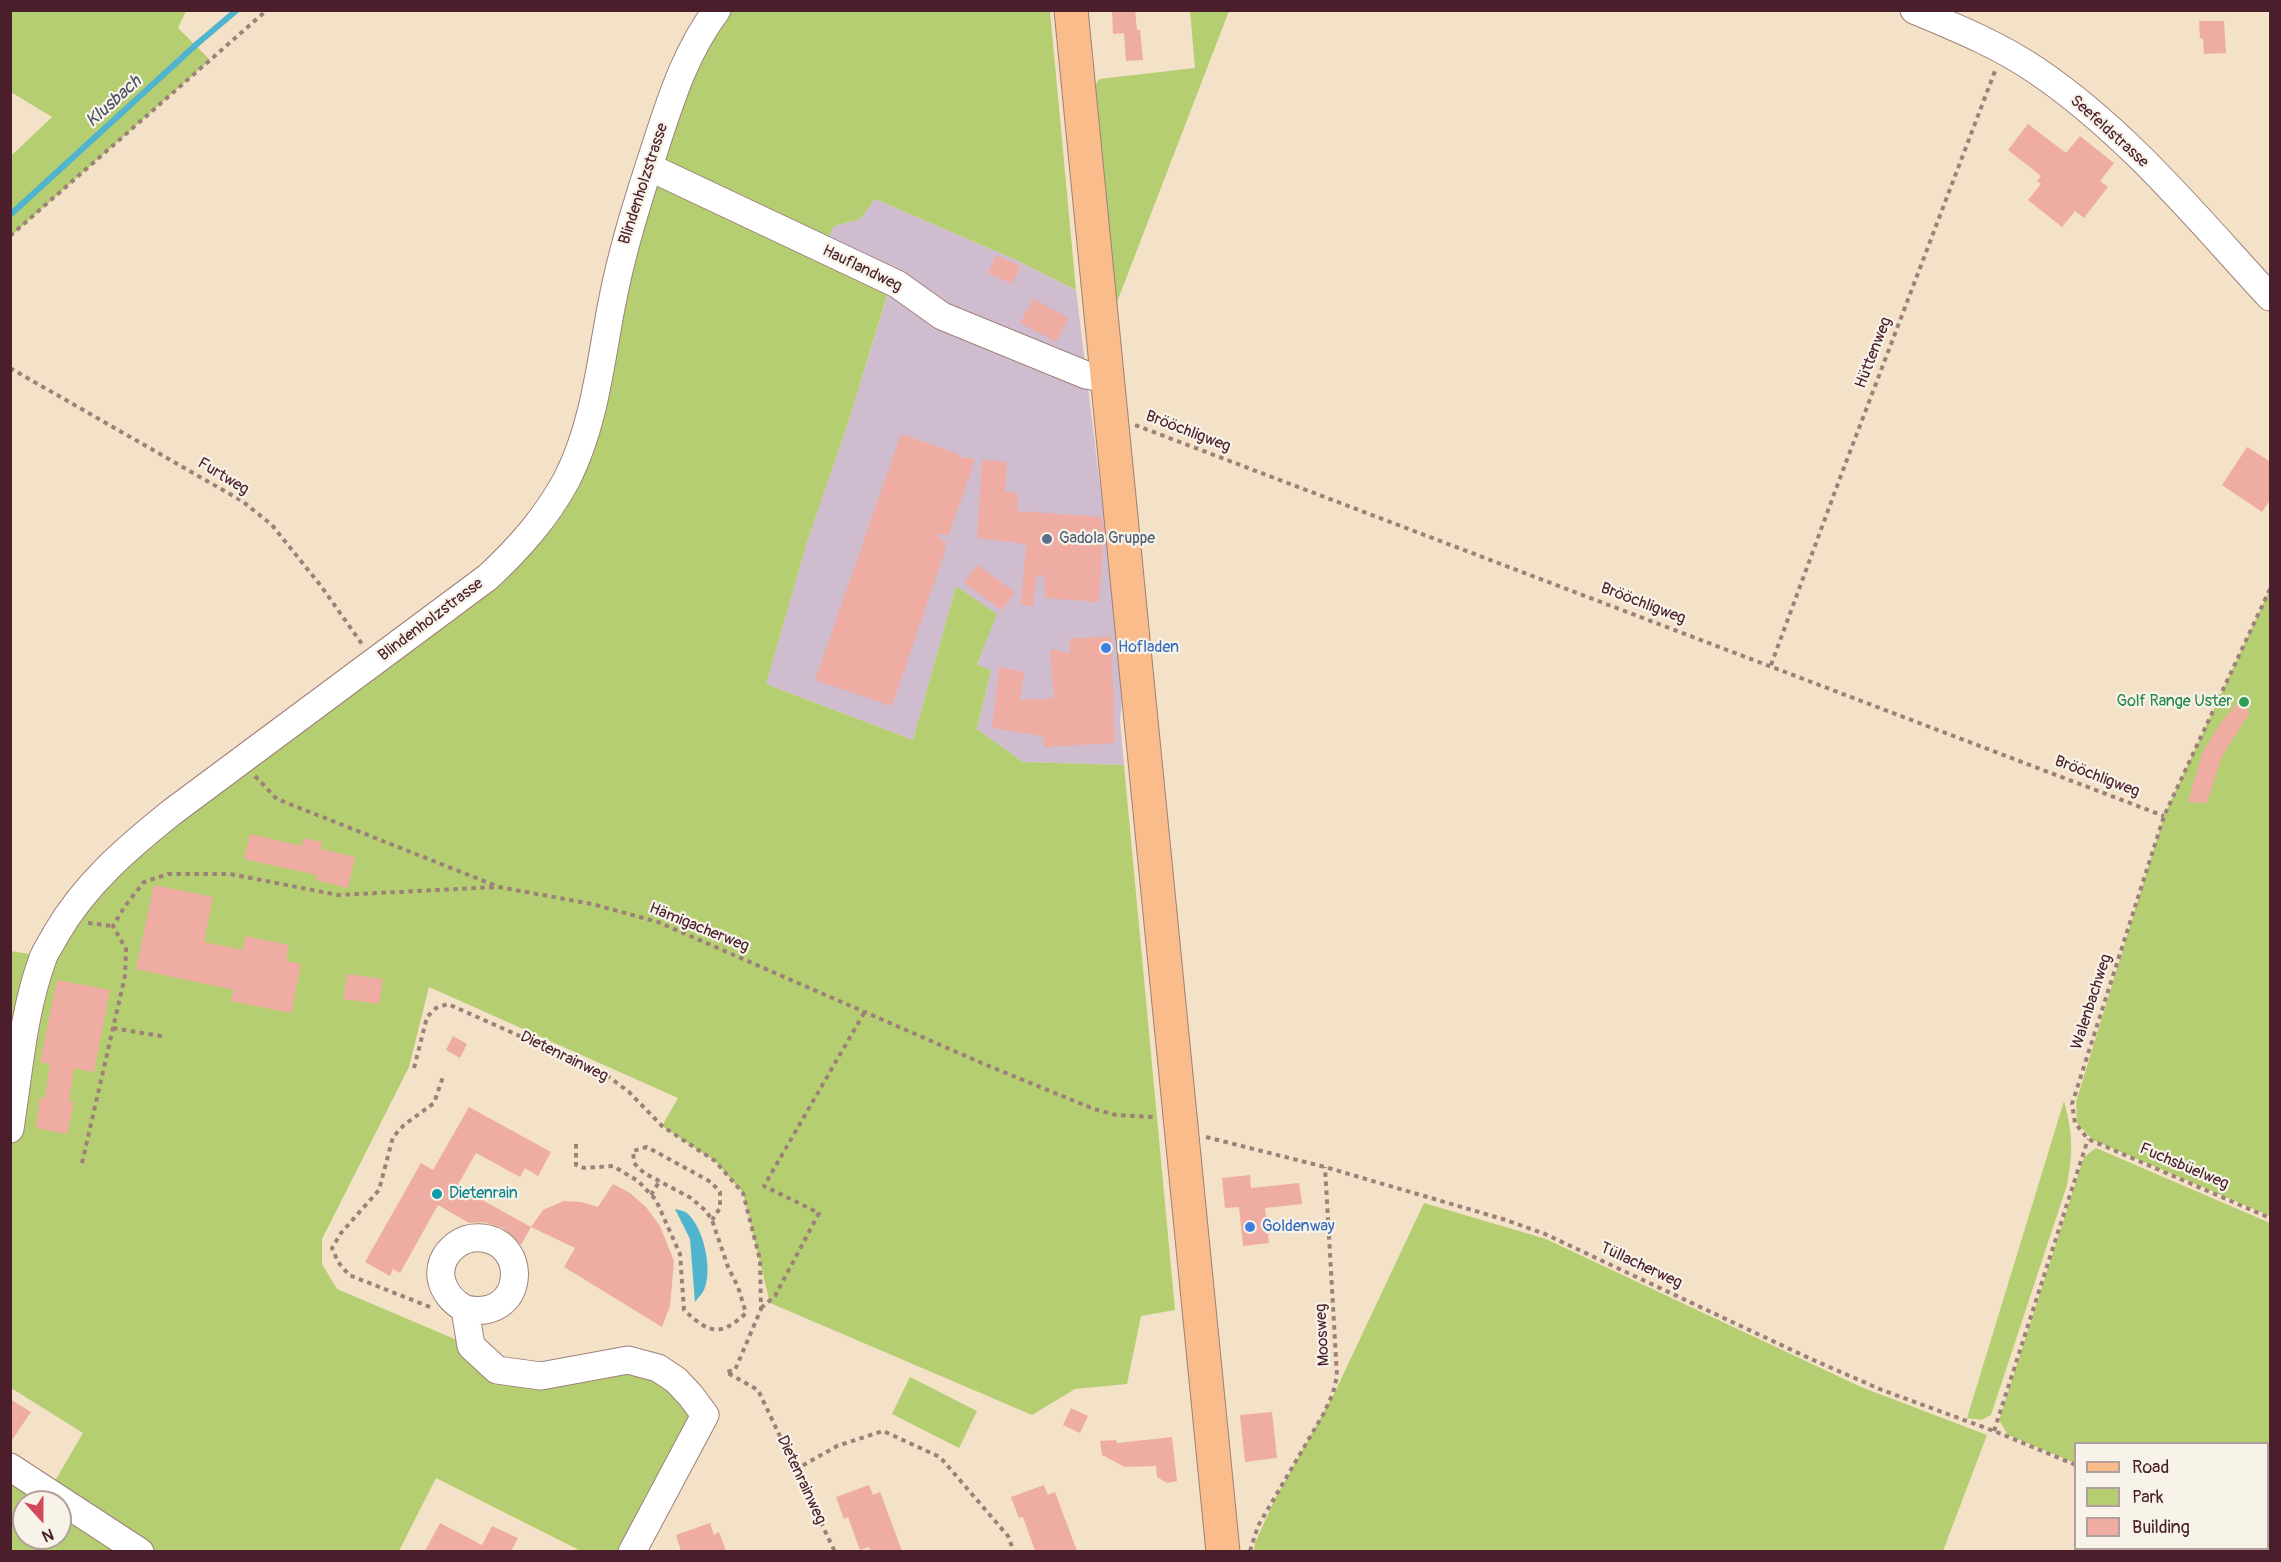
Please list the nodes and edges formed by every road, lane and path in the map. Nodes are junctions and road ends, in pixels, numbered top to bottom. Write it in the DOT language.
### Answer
graph roads {
  1 [pos="267,10"];
  2 [pos="717,10"];
  3 [pos="1071,10"];
  4 [pos="1914,10"];
  5 [pos="2003,50"];
  6 [pos="648,168"];
  7 [pos="10,236"];
  8 [pos="2271,297"];
  9 [pos="10,368"];
  10 [pos="1108,379"];
  11 [pos="1112,416"];
  12 [pos="2271,589"];
  13 [pos="375,662"];
  14 [pos="1771,665"];
  15 [pos="243,760"];
  16 [pos="2164,816"];
  17 [pos="499,887"];
  18 [pos="864,1013"];
  19 [pos="112,1028"];
  20 [pos="166,1037"];
  21 [pos="414,1068"];
  22 [pos="444,1074"];
  23 [pos="1181,1126"];
  24 [pos="10,1129"];
  25 [pos="2088,1139"];
  26 [pos="576,1144"];
  27 [pos="82,1163"];
  28 [pos="1325,1167"];
  29 [pos="659,1182"];
  30 [pos="651,1195"];
  31 [pos="2271,1218"];
  32 [pos="712,1220"];
  33 [pos="761,1309"];
  34 [pos="466,1315"];
  35 [pos="1994,1431"];
  36 [pos="2074,1464"];
  37 [pos="10,1467"];
  38 [pos="795,1470"];
  39 [pos="140,1551"];
  40 [pos="632,1551"];
  41 [pos="835,1551"];
  42 [pos="1014,1551"];
  43 [pos="1222,1551"];
  44 [pos="1250,1551"];
  1 -- 7 [label="path"];
  2 -- 6 [label="street, Blindenholzstrasse"];
  3 -- 10 [label="main road"];
  4 -- 5 [label="street, Seefeldstrasse"];
  5 -- 8 [label="street, Seefeldstrasse"];
  5 -- 14 [label="path, Hüttenweg"];
  6 -- 10 [label="street, Hauflandweg"];
  6 -- 13 [label="street, Blindenholzstrasse"];
  9 -- 13 [label="path, Furtweg"];
  10 -- 11 [label="main road"];
  11 -- 14 [label="path, Brööchligweg"];
  11 -- 23 [label="main road"];
  12 -- 16 [label="path, Walenbachweg"];
  13 -- 15 [label="street, Blindenholzstrasse"];
  14 -- 16 [label="path, Brööchligweg"];
  15 -- 17 [label="path, Hämigacherweg"];
  15 -- 24 [label="street, Blindenholzstrasse"];
  16 -- 25 [label="path, Walenbachweg"];
  17 -- 18 [label="path, Hämigacherweg"];
  17 -- 19 [label="path"];
  18 -- 23 [label="path, Hämigacherweg"];
  18 -- 33 [label="path"];
  19 -- 20 [label="path"];
  19 -- 27 [label="path"];
  21 -- 33 [label="path, Dietenrainweg"];
  22 -- 34 [label="path"];
  23 -- 28 [label="path, Tüllacherweg"];
  23 -- 43 [label="main road"];
  25 -- 31 [label="path, Fuchsbüelweg"];
  25 -- 35 [label="path"];
  26 -- 30 [label="path"];
  28 -- 35 [label="path, Tüllacherweg"];
  28 -- 44 [label="path, Moosweg"];
  29 -- 30 [label="path"];
  29 -- 32 [label="path"];
  29 -- 32 [label="path"];
  30 -- 32 [label="path"];
  33 -- 38 [label="path, Dietenrainweg"];
  34 -- 40 [label="street"];
  35 -- 36 [label="path, Tüllacherweg"];
  37 -- 39 [label="street"];
  38 -- 41 [label="path, Dietenrainweg"];
  38 -- 42 [label="path"];
}
